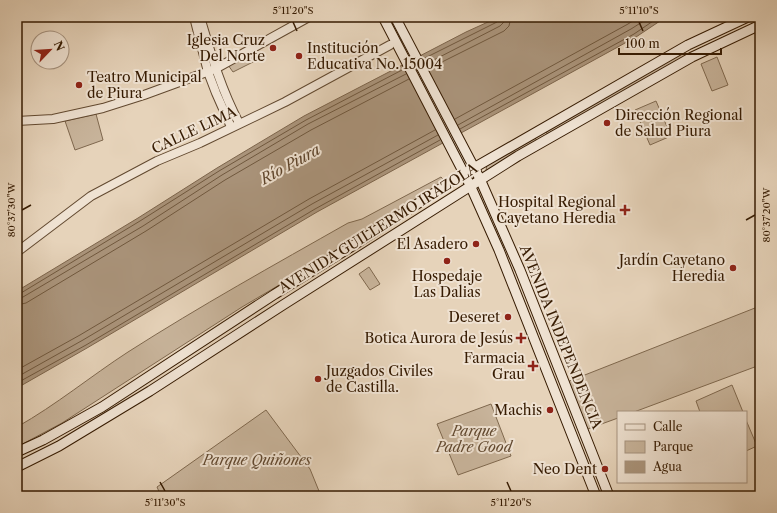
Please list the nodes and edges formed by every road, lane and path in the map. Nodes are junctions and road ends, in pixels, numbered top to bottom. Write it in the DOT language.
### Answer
graph roads {
  1 [pos="194,17"];
  2 [pos="200,17"];
  3 [pos="309,17"];
  4 [pos="383,17"];
  5 [pos="395,17"];
  6 [pos="748,17"];
  7 [pos="760,25"];
  8 [pos="390,45"];
  9 [pos="212,70"];
  10 [pos="17,121"];
  11 [pos="235,125"];
  12 [pos="538,131"];
  13 [pos="544,141"];
  14 [pos="474,168"];
  15 [pos="465,173"];
  16 [pos="480,179"];
  17 [pos="470,185"];
  18 [pos="17,252"];
  19 [pos="17,452"];
  20 [pos="17,467"];
  21 [pos="596,496"];
  22 [pos="609,496"];
  1 -- 9 [label="street"];
  2 -- 9 [label="street"];
  3 -- 9 [label="street"];
  4 -- 15 [label="main road, AVENIDA INDEPENDENCIA"];
  5 -- 14 [label="main road, AVENIDA INDEPENDENCIA"];
  6 -- 12 [label="main road, AVENIDA GUILLERMO IRAZOLA"];
  7 -- 13 [label="main road, AVENIDA GUILLERMO IRAZOLA"];
  8 -- 11 [label="street, CALLE LIMA"];
  9 -- 10 [label="street"];
  9 -- 11 [label="street"];
  11 -- 18 [label="street, CALLE LIMA"];
  12 -- 13 [label="main road"];
  12 -- 14 [label="main road, AVENIDA GUILLERMO IRAZOLA"];
  13 -- 16 [label="main road, AVENIDA GUILLERMO IRAZOLA"];
  14 -- 15 [label="main road, AVENIDA GUILLERMO IRAZOLA"];
  14 -- 16 [label="main road, AVENIDA INDEPENDENCIA"];
  15 -- 17 [label="main road, AVENIDA INDEPENDENCIA"];
  15 -- 19 [label="main road, AVENIDA GUILLERMO IRAZOLA"];
  16 -- 17 [label="main road, AVENIDA GUILLERMO IRAZOLA"];
  16 -- 22 [label="main road, AVENIDA INDEPENDENCIA"];
  17 -- 20 [label="main road, AVENIDA GUILLERMO IRAZOLA"];
  17 -- 21 [label="main road, AVENIDA INDEPENDENCIA"];
}
